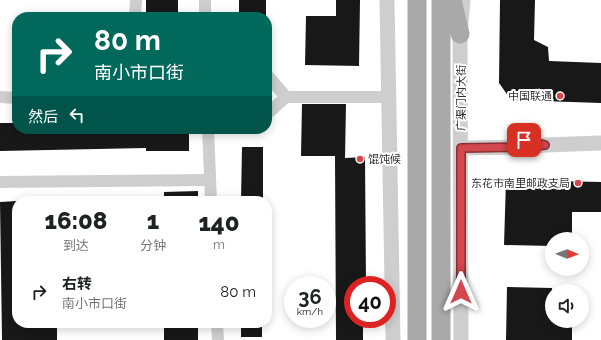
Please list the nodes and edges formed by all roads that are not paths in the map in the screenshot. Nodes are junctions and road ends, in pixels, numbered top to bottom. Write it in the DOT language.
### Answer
graph roads {
  1 [pos="136,0"];
  2 [pos="205,0"];
  3 [pos="387,0"];
  4 [pos="417,0"];
  5 [pos="441,0"];
  6 [pos="452,0"];
  7 [pos="463,0"];
  8 [pos="135,12"];
  9 [pos="205,12"];
  10 [pos="460,34"];
  11 [pos="272,81"];
  12 [pos="389,96"];
  13 [pos="286,97"];
  14 [pos="0,98"];
  15 [pos="12,98"];
  16 [pos="272,110"];
  17 [pos="208,134"];
  18 [pos="601,143"];
  19 [pos="461,144"];
  20 [pos="210,180"];
  21 [pos="0,182"];
  22 [pos="211,196"];
  23 [pos="217,328"];
  24 [pos="218,340"];
  25 [pos="393,340"];
  26 [pos="417,340"];
  27 [pos="441,340"];
  28 [pos="461,340"];
  1 -- 8 [label="street"];
  2 -- 9 [label="street"];
  3 -- 12 [label="street"];
  4 -- 26 [label="main road"];
  5 -- 27 [label="main road, 广渠门内大街"];
  6 -- 10 [label="main road"];
  7 -- 10 [label="street, 广渠门内大街"];
  10 -- 19 [label="street, 广渠门内大街"];
  11 -- 13 [label="street"];
  12 -- 13 [label="street"];
  12 -- 25 [label="street"];
  13 -- 16 [label="street"];
  14 -- 15 [label="street"];
  17 -- 20 [label="street"];
  18 -- 19 [label="street"];
  19 -- 28 [label="street, 广渠门内大街"];
  20 -- 21 [label="street"];
  20 -- 22 [label="street"];
  23 -- 24 [label="street"];
}
